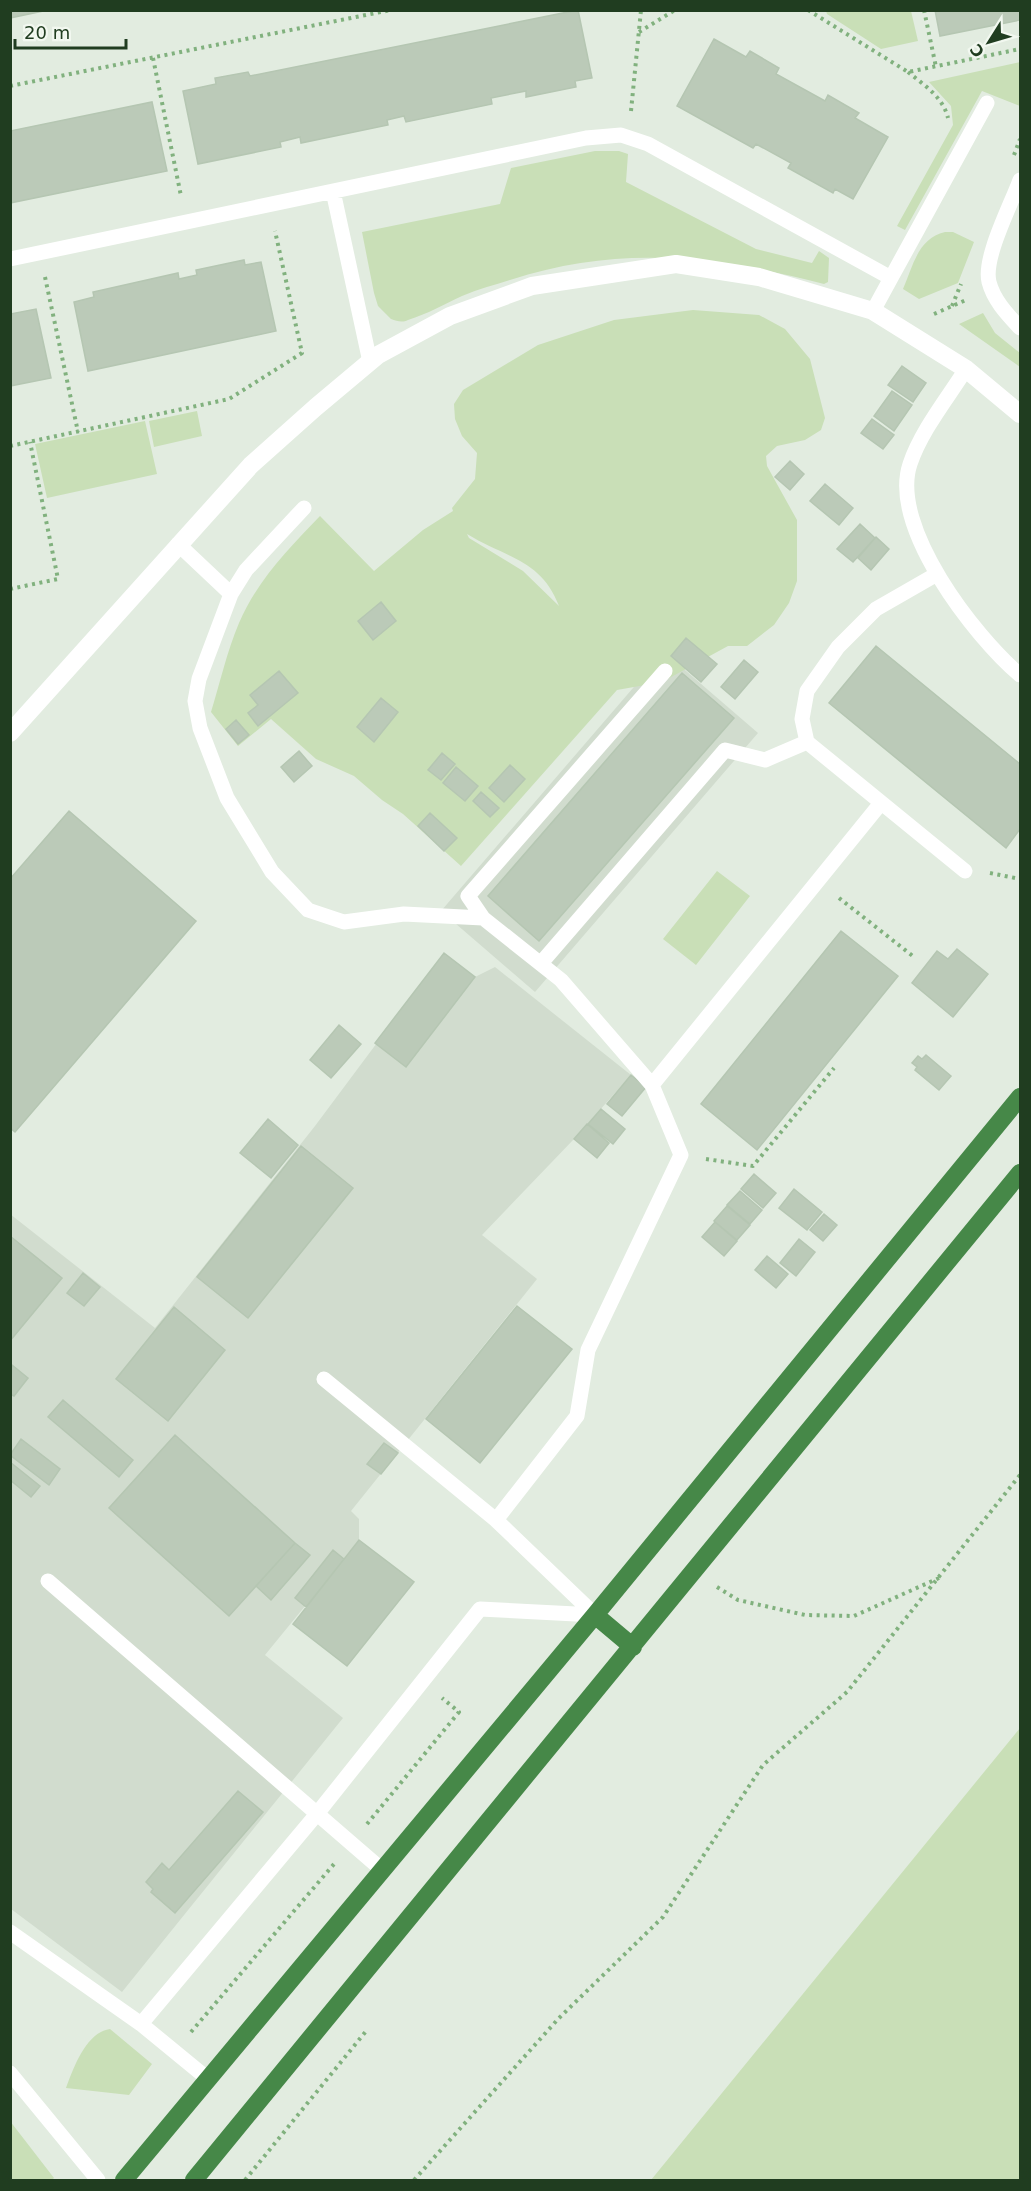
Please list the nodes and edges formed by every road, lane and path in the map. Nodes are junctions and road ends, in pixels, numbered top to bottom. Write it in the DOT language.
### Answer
graph roads {
  1 [pos="391,10"];
  2 [pos="641,10"];
  3 [pos="675,10"];
  4 [pos="808,10"];
  5 [pos="924,10"];
  6 [pos="639,33"];
  7 [pos="1020,49"];
  8 [pos="153,58"];
  9 [pos="936,66"];
  10 [pos="10,86"];
  11 [pos="987,103"];
  12 [pos="630,117"];
  13 [pos="1020,180"];
  14 [pos="333,191"];
  15 [pos="182,203"];
  16 [pos="274,227"];
  17 [pos="10,259"];
  18 [pos="56,272"];
  19 [pos="44,274"];
  20 [pos="33,277"];
  21 [pos="891,278"];
  22 [pos="873,311"];
  23 [pos="1020,328"];
  24 [pos="370,362"];
  25 [pos="966,369"];
  26 [pos="1020,414"];
  27 [pos="78,432"];
  28 [pos="30,442"];
  29 [pos="10,446"];
  30 [pos="304,508"];
  31 [pos="178,544"];
  32 [pos="937,574"];
  33 [pos="10,590"];
  34 [pos="231,594"];
  35 [pos="664,671"];
  36 [pos="1020,675"];
  37 [pos="10,733"];
  38 [pos="807,742"];
  39 [pos="881,803"];
  40 [pos="965,871"];
  41 [pos="818,881"];
  42 [pos="483,918"];
  43 [pos="914,957"];
  44 [pos="542,962"];
  45 [pos="834,1068"];
  46 [pos="652,1085"];
  47 [pos="1020,1097"];
  48 [pos="681,1155"];
  49 [pos="1020,1173"];
  50 [pos="324,1379"];
  51 [pos="1020,1475"];
  52 [pos="496,1520"];
  53 [pos="694,1573"];
  54 [pos="939,1578"];
  55 [pos="48,1581"];
  56 [pos="595,1615"];
  57 [pos="633,1647"];
  58 [pos="438,1695"];
  59 [pos="316,1815"];
  60 [pos="351,1843"];
  61 [pos="381,1869"];
  62 [pos="10,1932"];
  63 [pos="141,2024"];
  64 [pos="368,2030"];
  65 [pos="174,2052"];
  66 [pos="10,2073"];
  67 [pos="208,2079"];
  68 [pos="98,2181"];
  69 [pos="124,2181"];
  70 [pos="194,2181"];
  71 [pos="245,2181"];
  72 [pos="414,2181"];
  1 -- 8 [label="path"];
  2 -- 6 [label="path"];
  3 -- 6 [label="path"];
  4 -- 9 [label="path"];
  5 -- 9 [label="path"];
  6 -- 12 [label="path"];
  7 -- 9 [label="path"];
  8 -- 10 [label="path"];
  8 -- 15 [label="path"];
  11 -- 21 [label="lane"];
  13 -- 23 [label="lane"];
  14 -- 17 [label="lane"];
  14 -- 21 [label="lane"];
  14 -- 24 [label="lane"];
  16 -- 27 [label="path"];
  18 -- 19 [label="path"];
  19 -- 20 [label="path"];
  19 -- 27 [label="path"];
  21 -- 22 [label="lane"];
  22 -- 24 [label="street"];
  22 -- 25 [label="street"];
  24 -- 31 [label="street"];
  25 -- 26 [label="street"];
  25 -- 32 [label="lane"];
  27 -- 28 [label="path"];
  28 -- 29 [label="path"];
  28 -- 33 [label="path"];
  30 -- 34 [label="lane"];
  31 -- 34 [label="lane"];
  31 -- 37 [label="street"];
  32 -- 36 [label="lane"];
  32 -- 38 [label="lane"];
  34 -- 42 [label="lane"];
  35 -- 42 [label="lane"];
  38 -- 39 [label="lane"];
  38 -- 44 [label="lane"];
  39 -- 40 [label="lane"];
  39 -- 41 [label="lane"];
  41 -- 43 [label="path"];
  41 -- 46 [label="lane"];
  42 -- 44 [label="lane"];
  44 -- 46 [label="lane"];
  45 -- 48 [label="path"];
  46 -- 48 [label="lane"];
  47 -- 56 [label="highway"];
  48 -- 52 [label="lane"];
  49 -- 53 [label="highway"];
  50 -- 52 [label="lane"];
  51 -- 54 [label="path"];
  52 -- 56 [label="lane"];
  53 -- 54 [label="path"];
  53 -- 57 [label="highway"];
  54 -- 72 [label="path"];
  55 -- 59 [label="lane"];
  56 -- 57 [label="highway"];
  56 -- 59 [label="lane"];
  56 -- 61 [label="highway"];
  57 -- 70 [label="highway"];
  58 -- 60 [label="path"];
  59 -- 60 [label="lane"];
  59 -- 63 [label="lane"];
  60 -- 61 [label="lane"];
  60 -- 65 [label="path"];
  61 -- 67 [label="highway"];
  62 -- 63 [label="lane"];
  63 -- 65 [label="lane"];
  64 -- 71 [label="path"];
  65 -- 67 [label="lane"];
  66 -- 68 [label="lane"];
  67 -- 69 [label="highway"];
}
